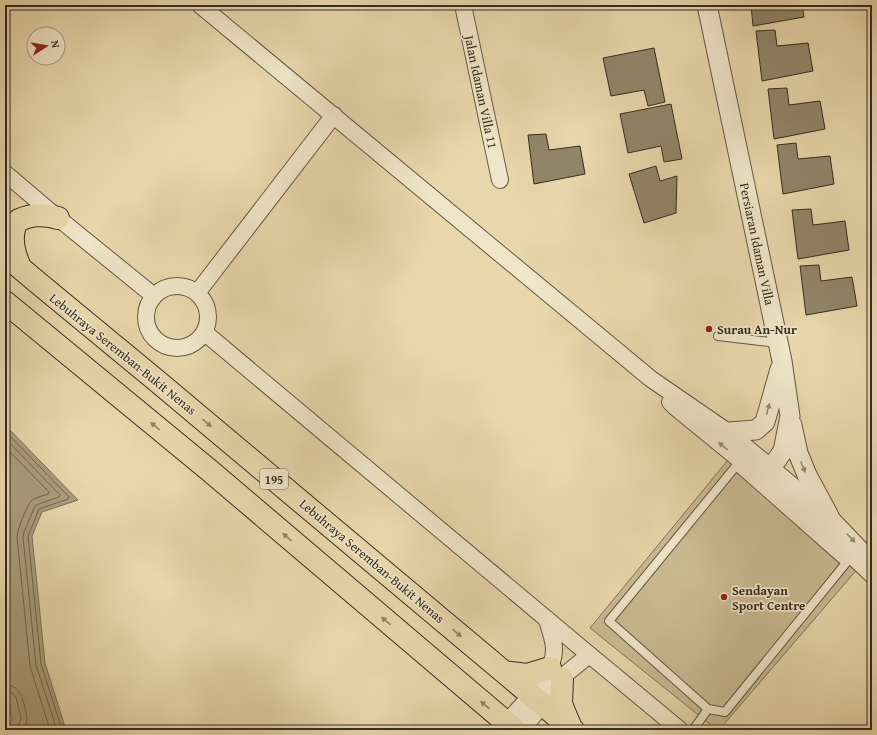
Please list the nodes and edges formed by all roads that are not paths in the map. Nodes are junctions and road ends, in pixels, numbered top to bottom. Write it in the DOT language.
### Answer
graph roads {
  1 [pos="200,5"];
  2 [pos="463,5"];
  3 [pos="707,5"];
  4 [pos="334,115"];
  5 [pos="5,173"];
  6 [pos="500,180"];
  7 [pos="58,218"];
  8 [pos="12,261"];
  9 [pos="197,293"];
  10 [pos="154,296"];
  11 [pos="5,302"];
  12 [pos="204,332"];
  13 [pos="718,336"];
  14 [pos="780,352"];
  15 [pos="651,379"];
  16 [pos="790,416"];
  17 [pos="728,432"];
  18 [pos="759,473"];
  19 [pos="829,516"];
  20 [pos="850,560"];
  21 [pos="872,561"];
  22 [pos="872,575"];
  23 [pos="547,619"];
  24 [pos="589,655"];
  25 [pos="504,672"];
  26 [pos="556,673"];
  27 [pos="537,700"];
  28 [pos="708,709"];
  29 [pos="514,728"];
  30 [pos="572,729"];
  31 [pos="680,730"];
  32 [pos="693,730"];
  1 -- 4 [label="street"];
  2 -- 6 [label="street, Jalan Idaman Villa 11"];
  3 -- 14 [label="street, Persiaran Idaman Villa"];
  4 -- 9 [label="street"];
  4 -- 15 [label="street"];
  5 -- 7 [label="street"];
  7 -- 8 [label="highway"];
  7 -- 10 [label="street"];
  8 -- 25 [label="highway, Lebuhraya Seremban-Bukit Nenas / 195, one-way"];
  9 -- 10 [label="street"];
  9 -- 12 [label="street"];
  10 -- 12 [label="street"];
  29 -- 11 [label="highway, 195, one-way"];
  12 -- 23 [label="street"];
  13 -- 14 [label="lane"];
  14 -- 16 [label="street, Persiaran Idaman Villa"];
  17 -- 14 [label="street, one-way"];
  15 -- 17 [label="street"];
  18 -- 15 [label="street, one-way"];
  16 -- 18 [label="street, Persiaran Idaman Villa"];
  16 -- 19 [label="street, one-way"];
  17 -- 18 [label="street"];
  18 -- 19 [label="street"];
  18 -- 20 [label="street"];
  18 -- 28 [label="lane"];
  19 -- 21 [label="street, one-way"];
  20 -- 22 [label="street"];
  20 -- 28 [label="lane"];
  23 -- 24 [label="street"];
  23 -- 26 [label="street"];
  24 -- 26 [label="street"];
  24 -- 31 [label="street"];
  25 -- 26 [label="highway"];
  25 -- 27 [label="highway, Lebuhraya Seremban-Bukit Nenas / 195"];
  26 -- 27 [label="street"];
  26 -- 30 [label="highway"];
  27 -- 29 [label="street"];
  27 -- 30 [label="highway, Lebuhraya Seremban-Bukit Nenas / 195"];
  28 -- 32 [label="lane"];
}
